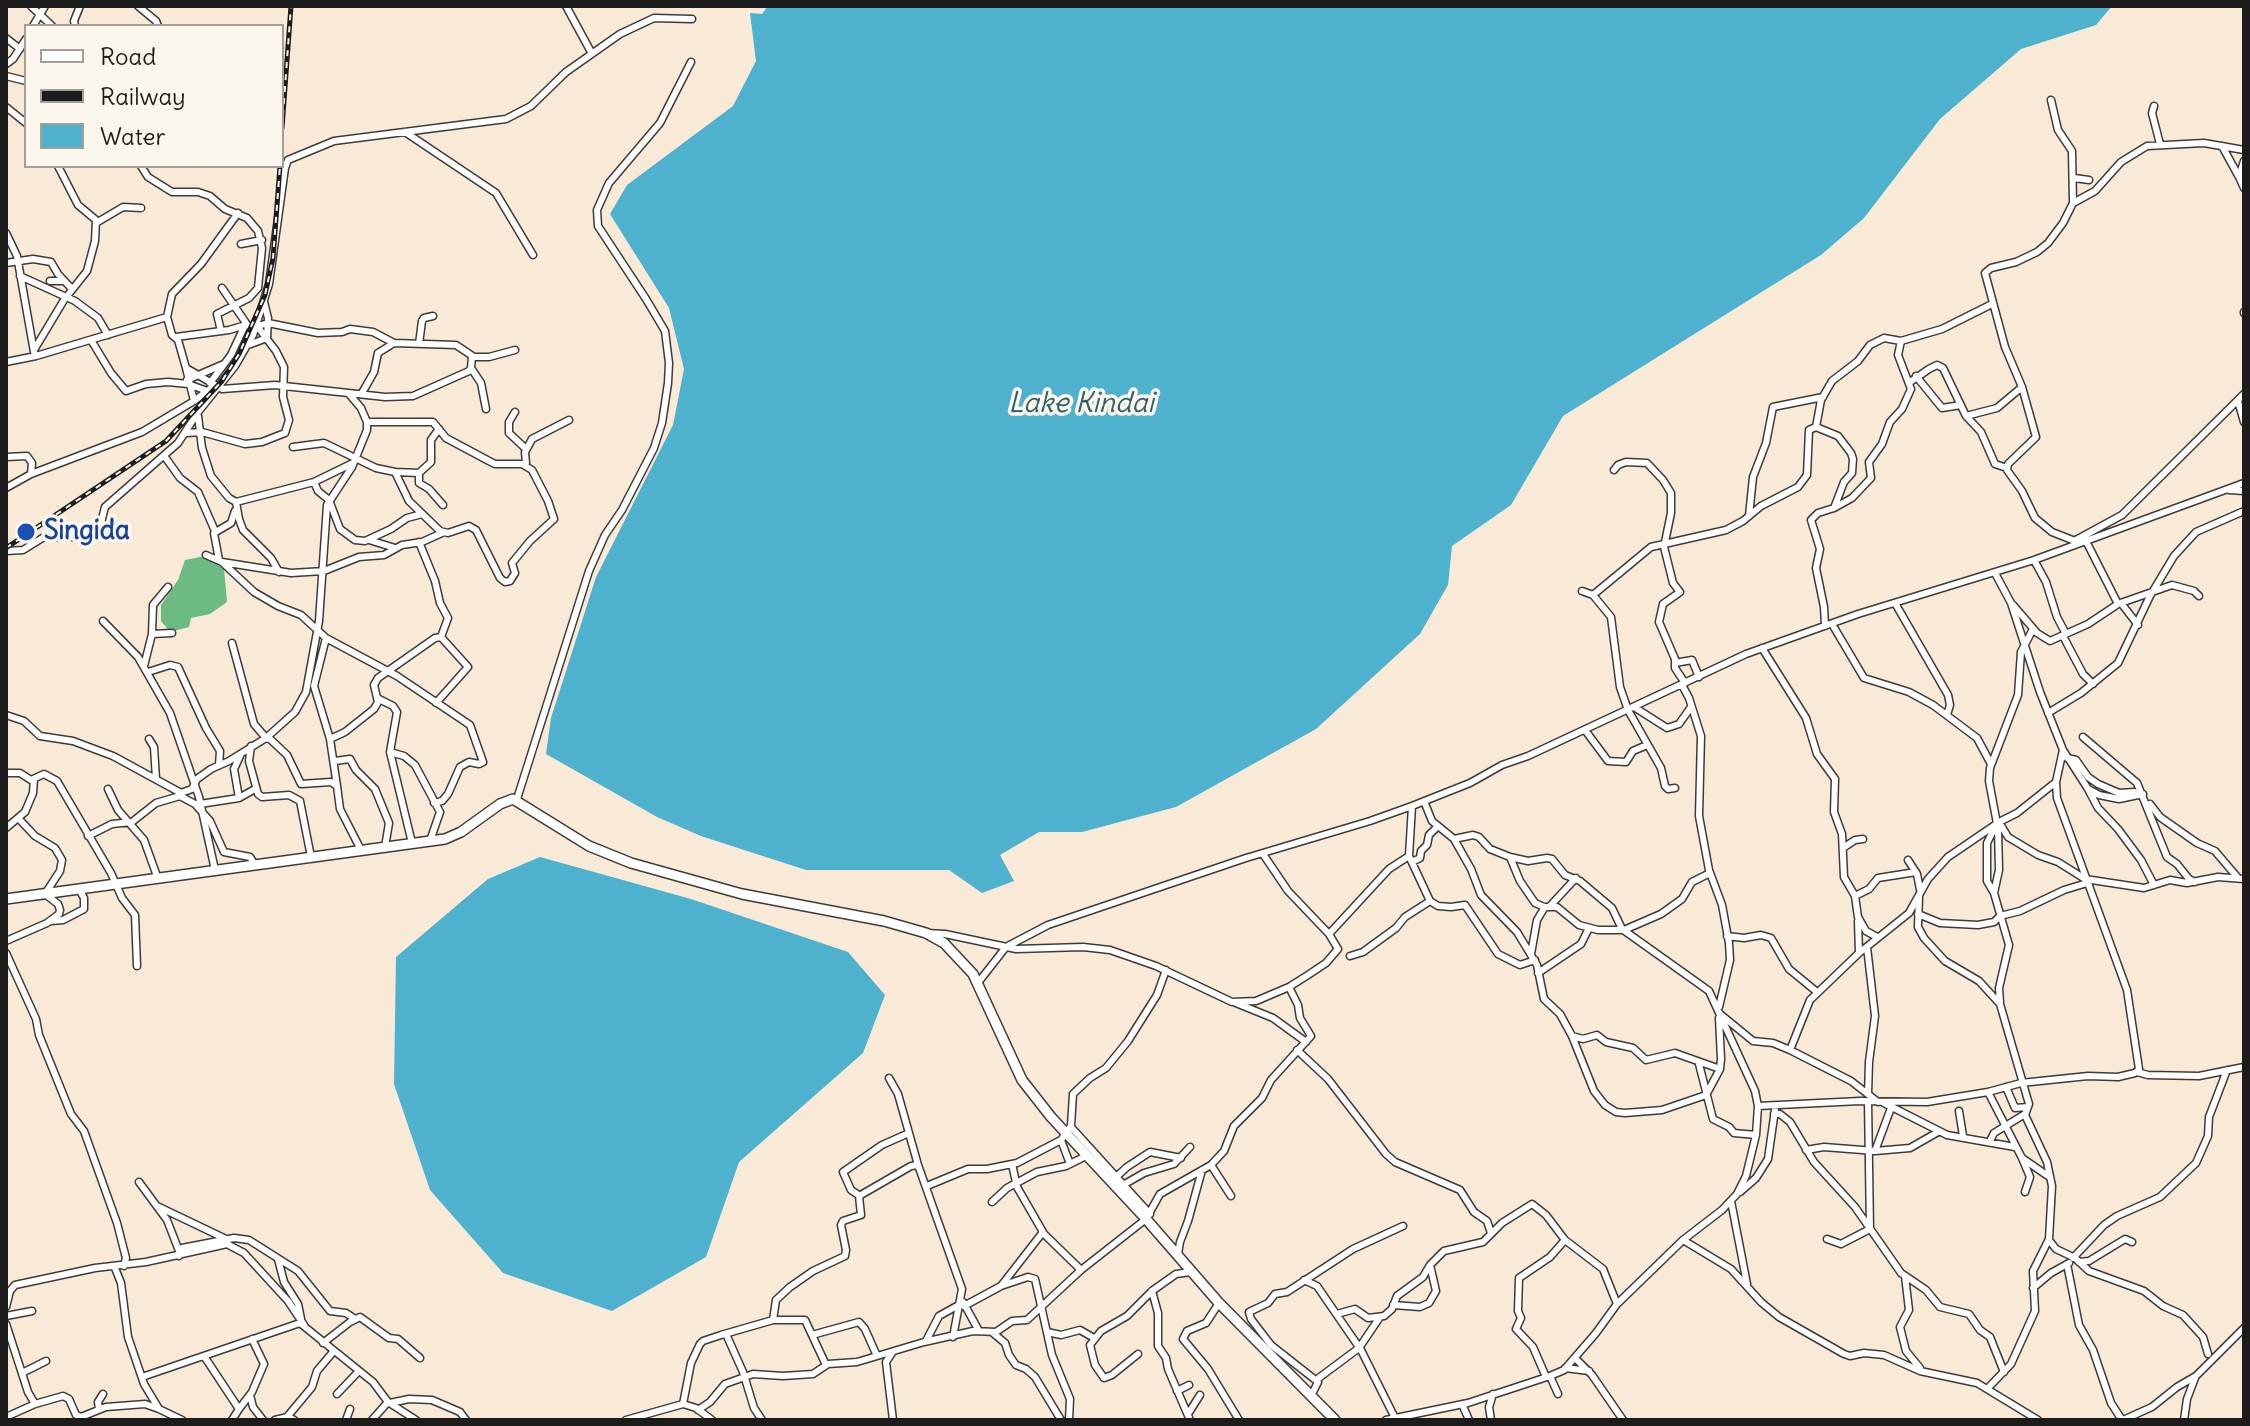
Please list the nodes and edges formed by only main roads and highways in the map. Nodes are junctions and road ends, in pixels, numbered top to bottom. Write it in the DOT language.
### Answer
graph roads {
  1 [pos="6,899"];
  2 [pos="1335,1420"];
  1 -- 2 [label="main road"];
}
